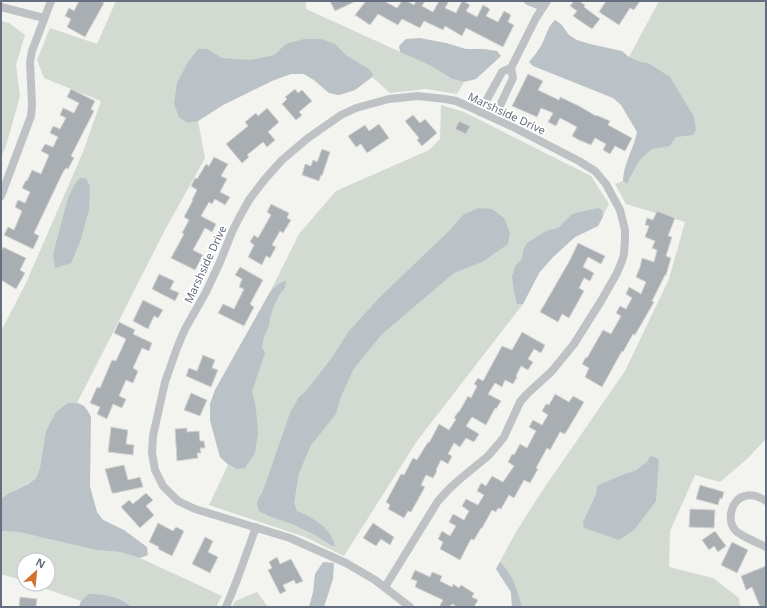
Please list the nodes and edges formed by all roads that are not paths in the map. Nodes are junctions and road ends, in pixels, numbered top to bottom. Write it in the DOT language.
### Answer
graph roads {
  1 [pos="51,1"];
  2 [pos="528,1"];
  3 [pos="545,4"];
  4 [pos="1,6"];
  5 [pos="44,18"];
  6 [pos="511,68"];
  7 [pos="480,112"];
  8 [pos="494,118"];
  9 [pos="1,196"];
  10 [pos="766,501"];
  11 [pos="256,528"];
  12 [pos="766,547"];
  13 [pos="385,587"];
  14 [pos="226,607"];
  15 [pos="410,607"];
  1 -- 5 [label="street"];
  2 -- 3 [label="street"];
  3 -- 6 [label="street"];
  4 -- 5 [label="street"];
  5 -- 9 [label="street"];
  6 -- 7 [label="street"];
  6 -- 8 [label="street"];
  7 -- 8 [label="street, Marshside Drive"];
  7 -- 11 [label="street, Marshside Drive"];
  8 -- 13 [label="street, Marshside Drive"];
  10 -- 12 [label="street"];
  11 -- 13 [label="street, Marshside Drive"];
  11 -- 14 [label="street"];
  13 -- 15 [label="street, Marshside Drive"];
}
